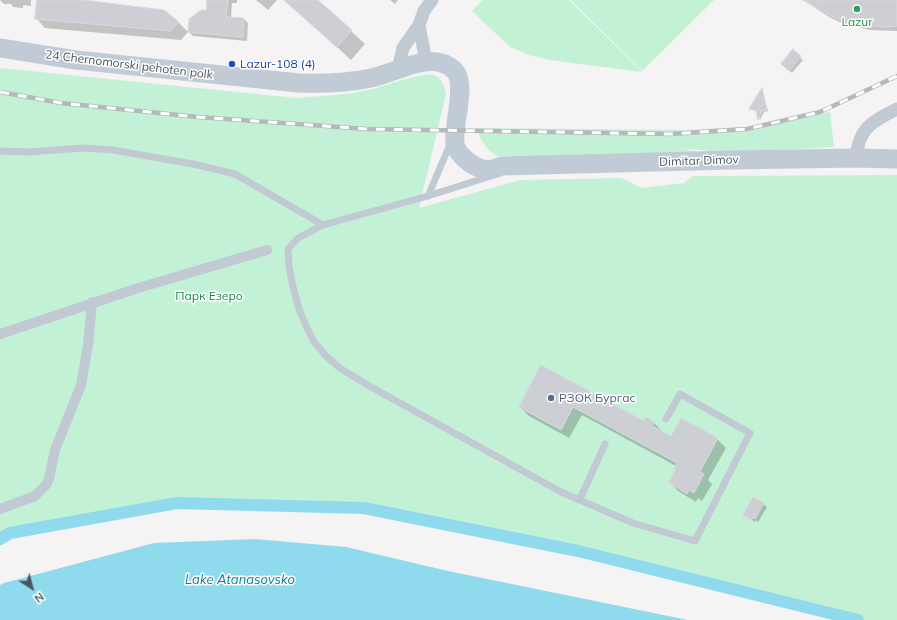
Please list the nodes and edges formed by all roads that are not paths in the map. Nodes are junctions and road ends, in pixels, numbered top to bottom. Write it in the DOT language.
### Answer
graph roads {
  1 [pos="432,0"];
  2 [pos="419,25"];
  3 [pos="0,48"];
  4 [pos="426,62"];
  5 [pos="398,69"];
  6 [pos="897,109"];
  7 [pos="456,131"];
  8 [pos="0,151"];
  9 [pos="856,158"];
  10 [pos="897,160"];
  11 [pos="501,166"];
  12 [pos="428,196"];
  13 [pos="324,225"];
  14 [pos="267,250"];
  15 [pos="92,302"];
  16 [pos="0,334"];
  17 [pos="666,419"];
  18 [pos="605,444"];
  19 [pos="580,499"];
  20 [pos="0,509"];
  1 -- 2 [label="street"];
  2 -- 4 [label="street"];
  2 -- 5 [label="street"];
  3 -- 5 [label="main road, 24 Chernomorski pehoten polk"];
  4 -- 5 [label="main road, 24 Chernomorski pehoten polk"];
  4 -- 7 [label="main road, 24 Chernomorski pehoten polk"];
  6 -- 9 [label="street"];
  7 -- 11 [label="main road, Dimitar Dimov"];
  7 -- 12 [label="lane"];
  8 -- 13 [label="lane"];
  9 -- 10 [label="main road, Dimitar Dimov"];
  9 -- 11 [label="main road, Dimitar Dimov"];
  11 -- 12 [label="lane"];
  12 -- 13 [label="lane"];
  13 -- 19 [label="lane"];
  14 -- 15 [label="street"];
  15 -- 16 [label="street"];
  15 -- 20 [label="street"];
  17 -- 19 [label="lane"];
  18 -- 19 [label="lane"];
}
